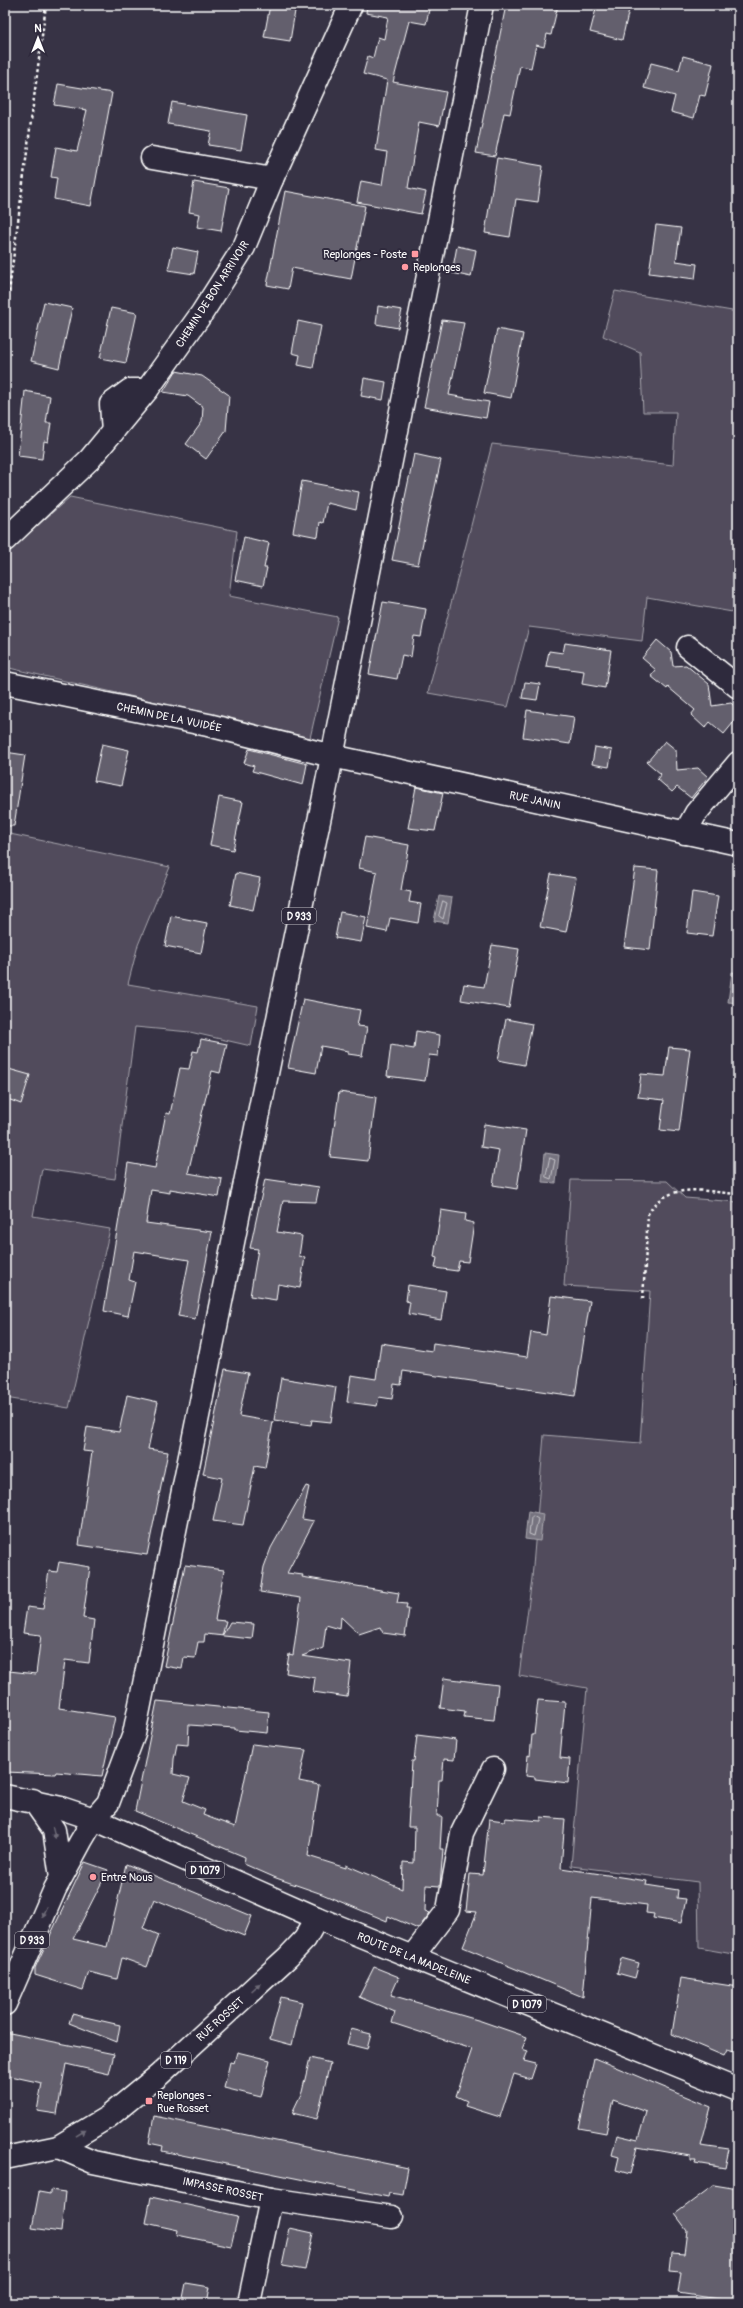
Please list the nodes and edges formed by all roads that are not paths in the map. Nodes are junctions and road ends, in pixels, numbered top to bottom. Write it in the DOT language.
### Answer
graph roads {
  1 [pos="351,5"];
  2 [pos="482,5"];
  3 [pos="152,158"];
  4 [pos="272,179"];
  5 [pos="5,540"];
  6 [pos="688,647"];
  7 [pos="5,683"];
  8 [pos="738,686"];
  9 [pos="332,756"];
  10 [pos="738,763"];
  11 [pos="685,833"];
  12 [pos="738,844"];
  13 [pos="493,1769"];
  14 [pos="5,1796"];
  15 [pos="33,1800"];
  16 [pos="94,1819"];
  17 [pos="61,1876"];
  18 [pos="317,1918"];
  19 [pos="412,1957"];
  20 [pos="5,2004"];
  21 [pos="738,2090"];
  22 [pos="58,2147"];
  23 [pos="5,2158"];
  24 [pos="271,2199"];
  25 [pos="392,2217"];
  26 [pos="249,2303"];
  1 -- 4 [label="main road, CHEMIN DE BON ARRIVOIR"];
  2 -- 9 [label="main road, D 933"];
  3 -- 4 [label="main road"];
  4 -- 5 [label="main road, CHEMIN DE BON ARRIVOIR"];
  6 -- 8 [label="main road"];
  7 -- 9 [label="main road, CHEMIN DE LA VUIDÉE"];
  9 -- 11 [label="main road, RUE JANIN"];
  9 -- 16 [label="main road, D 933"];
  10 -- 11 [label="main road"];
  11 -- 12 [label="main road, RUE JANIN"];
  13 -- 19 [label="main road"];
  14 -- 15 [label="main road, D 1079"];
  15 -- 16 [label="main road, D 1079"];
  15 -- 17 [label="main road, one-way"];
  16 -- 17 [label="main road, D 933"];
  16 -- 18 [label="main road, ROUTE DE LA MADELEINE / D 1079"];
  17 -- 20 [label="main road, D 933, one-way"];
  18 -- 19 [label="main road, ROUTE DE LA MADELEINE / D 1079"];
  22 -- 18 [label="main road, RUE ROSSET / D 119, one-way"];
  19 -- 21 [label="main road, ROUTE DE LA MADELEINE / D 1079"];
  22 -- 23 [label="main road, RUE ROSSET / D 119"];
  22 -- 24 [label="main road, IMPASSE ROSSET"];
  24 -- 25 [label="main road, IMPASSE ROSSET"];
  24 -- 26 [label="main road"];
}
